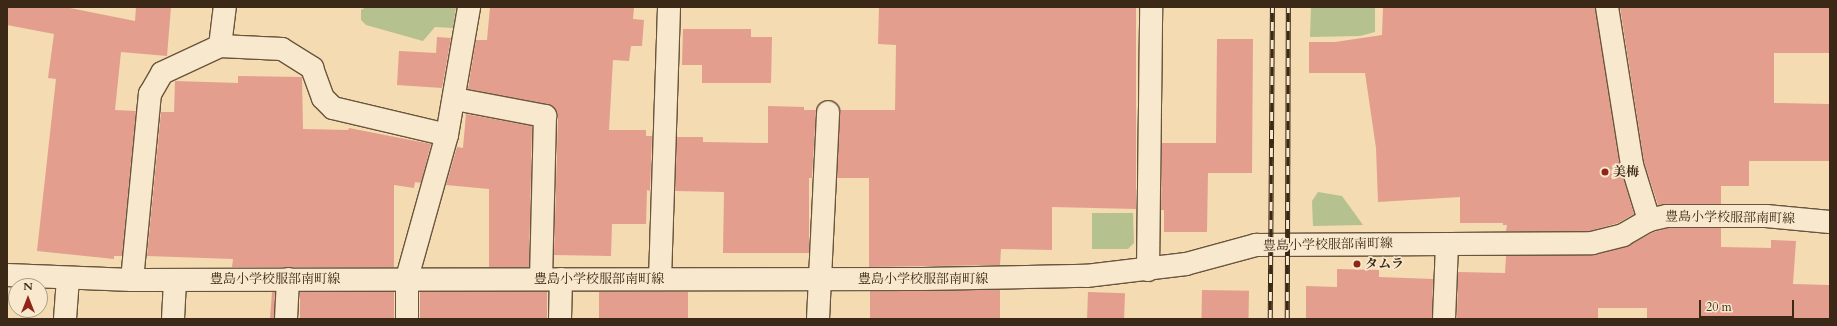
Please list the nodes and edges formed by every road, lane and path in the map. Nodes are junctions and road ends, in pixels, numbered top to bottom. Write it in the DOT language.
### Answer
graph roads {
  1 [pos="225,7"];
  2 [pos="469,7"];
  3 [pos="669,7"];
  4 [pos="1151,7"];
  5 [pos="1607,7"];
  6 [pos="220,46"];
  7 [pos="455,99"];
  8 [pos="828,112"];
  9 [pos="447,135"];
  10 [pos="1649,220"];
  11 [pos="1830,222"];
  12 [pos="1447,244"];
  13 [pos="1148,270"];
  14 [pos="7,275"];
  15 [pos="68,278"];
  16 [pos="407,278"];
  17 [pos="288,279"];
  18 [pos="551,279"];
  19 [pos="660,279"];
  20 [pos="820,279"];
  21 [pos="132,280"];
  22 [pos="175,280"];
  23 [pos="65,319"];
  24 [pos="173,319"];
  25 [pos="286,319"];
  26 [pos="407,319"];
  27 [pos="560,319"];
  28 [pos="818,319"];
  29 [pos="1444,319"];
  1 -- 6 [label="street"];
  2 -- 7 [label="street"];
  3 -- 19 [label="street"];
  4 -- 13 [label="street"];
  5 -- 10 [label="street"];
  6 -- 9 [label="street"];
  6 -- 21 [label="street"];
  7 -- 9 [label="street"];
  7 -- 18 [label="street"];
  8 -- 20 [label="street"];
  9 -- 16 [label="street"];
  10 -- 11 [label="street, 豊島小学校服部南町線"];
  10 -- 12 [label="street, 豊島小学校服部南町線"];
  12 -- 13 [label="street, 豊島小学校服部南町線"];
  12 -- 29 [label="street"];
  13 -- 20 [label="street, 豊島小学校服部南町線"];
  14 -- 15 [label="street, 豊島小学校服部南町線"];
  15 -- 21 [label="street, 豊島小学校服部南町線"];
  15 -- 23 [label="street"];
  16 -- 17 [label="street, 豊島小学校服部南町線"];
  16 -- 18 [label="street, 豊島小学校服部南町線"];
  16 -- 26 [label="street"];
  17 -- 22 [label="street, 豊島小学校服部南町線"];
  17 -- 25 [label="street"];
  18 -- 19 [label="street, 豊島小学校服部南町線"];
  18 -- 27 [label="street"];
  19 -- 20 [label="street, 豊島小学校服部南町線"];
  20 -- 28 [label="street"];
  21 -- 22 [label="street, 豊島小学校服部南町線"];
  22 -- 24 [label="street"];
}
